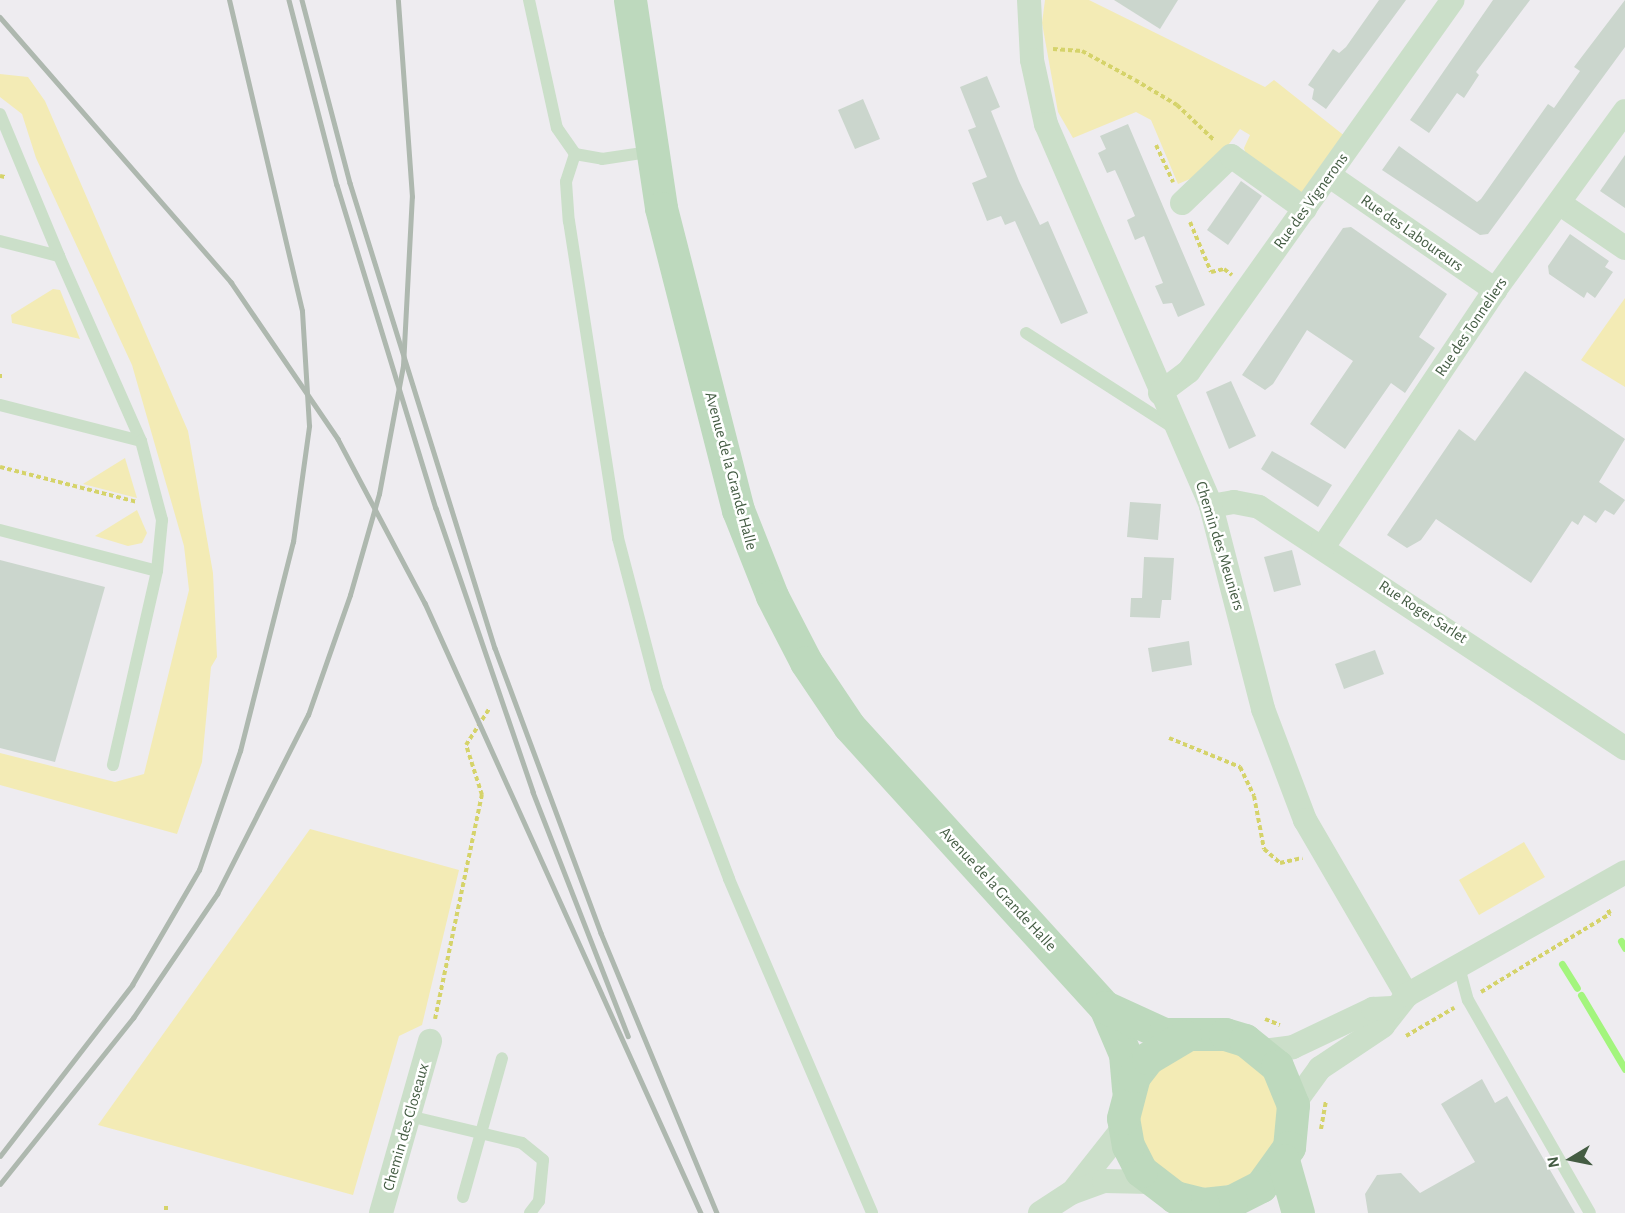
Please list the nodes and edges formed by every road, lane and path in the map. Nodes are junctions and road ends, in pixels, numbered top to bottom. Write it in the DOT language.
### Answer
graph roads {
  1 [pos="529,0"];
  2 [pos="630,0"];
  3 [pos="1029,0"];
  4 [pos="1453,0"];
  5 [pos="1031,47"];
  6 [pos="1625,111"];
  7 [pos="0,114"];
  8 [pos="1156,145"];
  9 [pos="650,152"];
  10 [pos="575,154"];
  11 [pos="1231,156"];
  12 [pos="1330,176"];
  13 [pos="1182,203"];
  14 [pos="1559,203"];
  15 [pos="1305,209"];
  16 [pos="0,241"];
  17 [pos="1625,248"];
  18 [pos="59,256"];
  19 [pos="1250,287"];
  20 [pos="1495,290"];
  21 [pos="1026,333"];
  22 [pos="0,374"];
  23 [pos="0,380"];
  24 [pos="1160,393"];
  25 [pos="0,405"];
  26 [pos="1177,429"];
  27 [pos="141,441"];
  28 [pos="0,467"];
  29 [pos="137,502"];
  30 [pos="1211,506"];
  31 [pos="0,530"];
  32 [pos="1323,547"];
  33 [pos="157,571"];
  34 [pos="489,709"];
  35 [pos="1169,738"];
  36 [pos="1625,748"];
  37 [pos="113,765"];
  38 [pos="1320,847"];
  39 [pos="1625,872"];
  40 [pos="1459,967"];
  41 [pos="1400,1002"];
  42 [pos="1105,1007"];
  43 [pos="1261,1018"];
  44 [pos="1185,1036"];
  45 [pos="430,1041"];
  46 [pos="1303,1044"];
  47 [pos="1262,1051"];
  48 [pos="502,1058"];
  49 [pos="1320,1068"];
  50 [pos="1128,1089"];
  51 [pos="1293,1105"];
  52 [pos="409,1116"];
  53 [pos="1124,1127"];
  54 [pos="478,1132"];
  55 [pos="1317,1141"];
  56 [pos="1283,1160"];
  57 [pos="1151,1182"];
  58 [pos="1071,1193"];
  59 [pos="463,1197"];
  60 [pos="1231,1201"];
  61 [pos="166,1206"];
  62 [pos="166,1213"];
  63 [pos="381,1213"];
  64 [pos="530,1213"];
  65 [pos="872,1213"];
  66 [pos="1040,1213"];
  67 [pos="1278,1213"];
  68 [pos="1298,1213"];
  69 [pos="1590,1213"];
  1 -- 10 [label="lane"];
  2 -- 9 [label="street, Avenue de la Grande Halle"];
  3 -- 5 [label="street, Chemin des Meuniers"];
  4 -- 12 [label="street, Rue des Vignerons"];
  5 -- 11 [label="path"];
  5 -- 24 [label="street, Chemin des Meuniers"];
  6 -- 14 [label="street, Rue des Tonneliers"];
  7 -- 18 [label="lane"];
  8 -- 13 [label="path"];
  9 -- 10 [label="lane"];
  9 -- 42 [label="street, Avenue de la Grande Halle"];
  10 -- 65 [label="lane"];
  11 -- 13 [label="street"];
  11 -- 15 [label="street"];
  12 -- 15 [label="street, Rue des Vignerons"];
  12 -- 20 [label="street, Rue des Laboureurs"];
  13 -- 19 [label="path"];
  14 -- 17 [label="street"];
  14 -- 20 [label="street, Rue des Tonneliers"];
  15 -- 19 [label="street, Rue des Vignerons"];
  16 -- 18 [label="lane"];
  18 -- 27 [label="lane"];
  19 -- 24 [label="street, Rue des Vignerons"];
  20 -- 32 [label="street, Rue des Tonneliers"];
  21 -- 26 [label="lane"];
  22 -- 23 [label="path"];
  24 -- 26 [label="street, Chemin des Meuniers"];
  25 -- 27 [label="lane"];
  26 -- 30 [label="street, Chemin des Meuniers"];
  27 -- 33 [label="lane"];
  28 -- 29 [label="path"];
  30 -- 32 [label="street, Rue Roger Sarlet"];
  30 -- 38 [label="street, Chemin des Meuniers"];
  31 -- 33 [label="lane"];
  32 -- 36 [label="street, Rue Roger Sarlet"];
  33 -- 37 [label="lane"];
  34 -- 45 [label="path"];
  35 -- 38 [label="path"];
  38 -- 41 [label="street, Chemin des Meuniers"];
  39 -- 40 [label="street"];
  40 -- 41 [label="street"];
  40 -- 69 [label="lane"];
  41 -- 46 [label="street"];
  41 -- 49 [label="street"];
  42 -- 44 [label="street, Avenue de la Grande Halle"];
  42 -- 50 [label="street, Avenue de la Grande Halle"];
  43 -- 46 [label="path"];
  44 -- 47 [label="street"];
  44 -- 50 [label="street"];
  45 -- 52 [label="street, Chemin des Closeaux"];
  46 -- 47 [label="street"];
  47 -- 51 [label="street"];
  48 -- 54 [label="lane"];
  49 -- 51 [label="street"];
  49 -- 55 [label="path"];
  50 -- 53 [label="street"];
  51 -- 56 [label="street"];
  52 -- 54 [label="lane"];
  52 -- 63 [label="street, Chemin des Closeaux"];
  53 -- 57 [label="street"];
  53 -- 58 [label="street"];
  54 -- 59 [label="lane"];
  54 -- 64 [label="lane"];
  56 -- 60 [label="street"];
  56 -- 68 [label="street"];
  57 -- 58 [label="street"];
  57 -- 60 [label="street"];
  58 -- 66 [label="street"];
  60 -- 67 [label="street"];
  61 -- 62 [label="path"];
}
